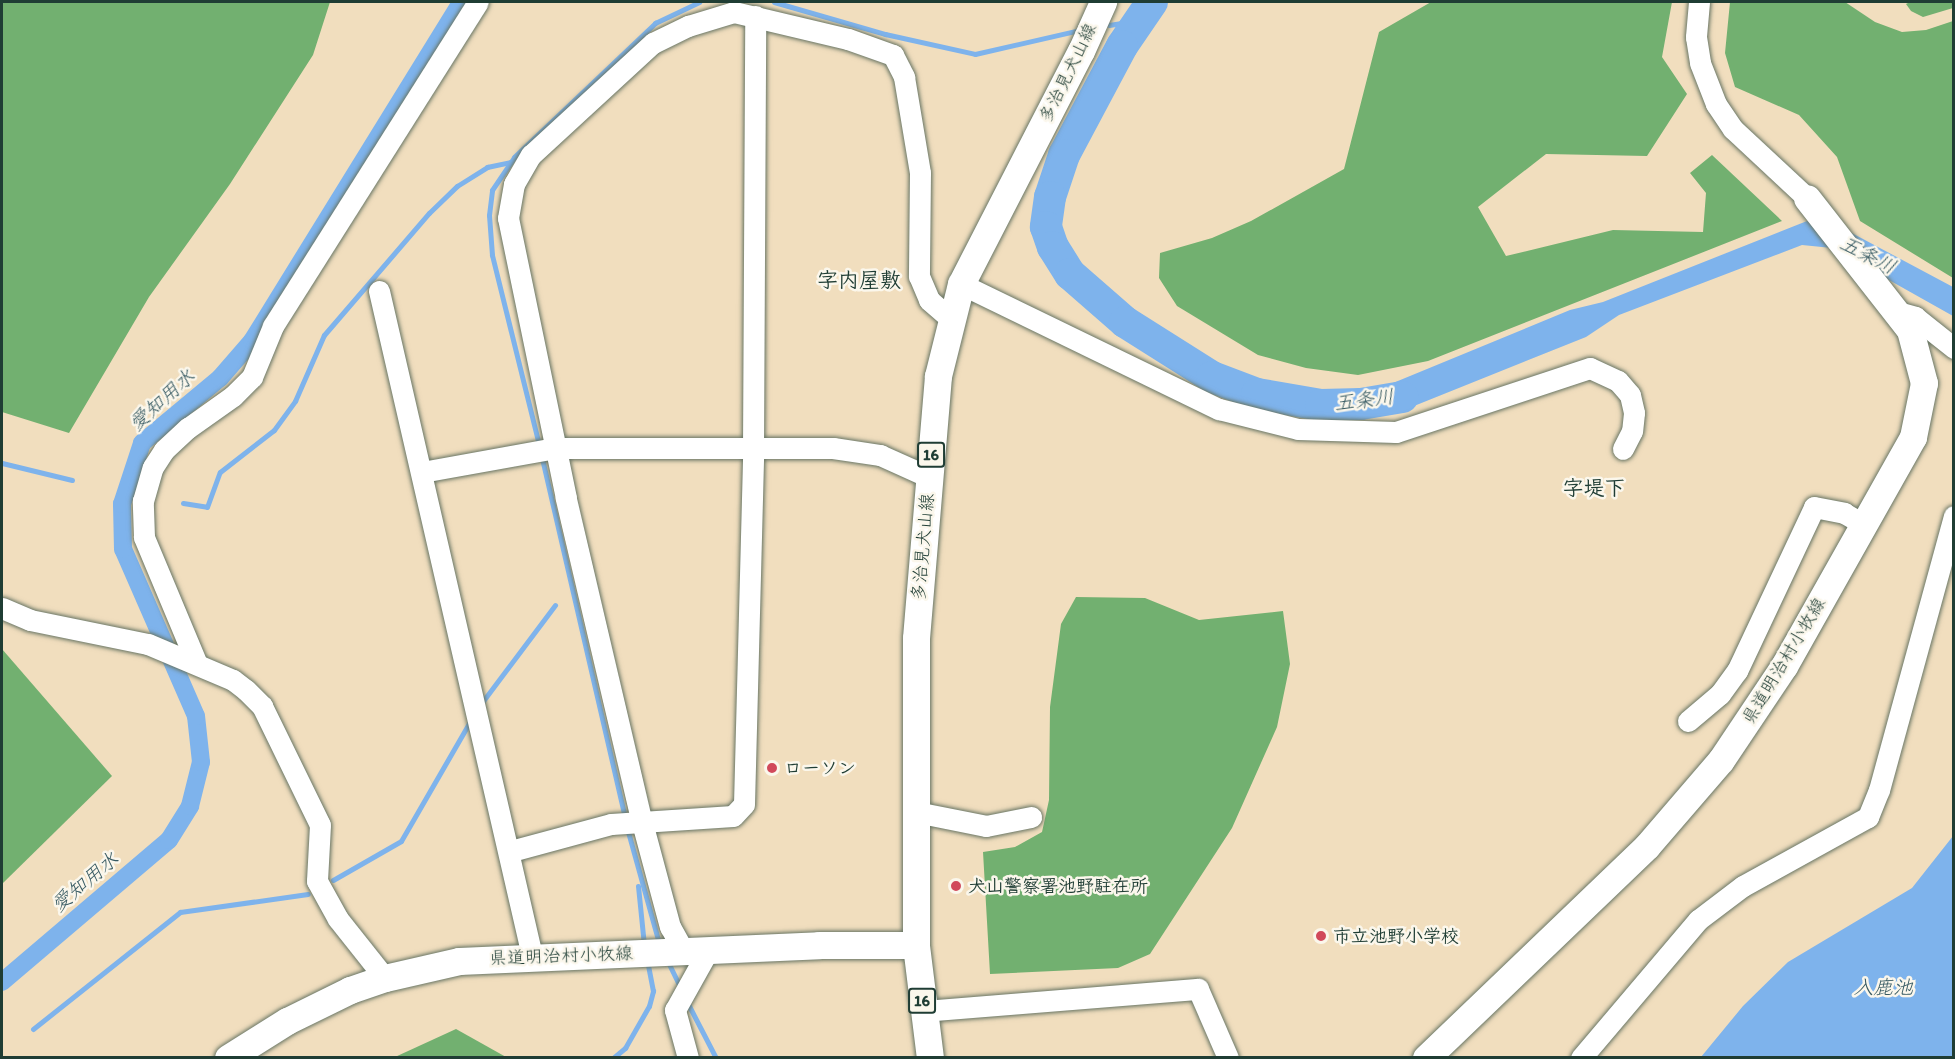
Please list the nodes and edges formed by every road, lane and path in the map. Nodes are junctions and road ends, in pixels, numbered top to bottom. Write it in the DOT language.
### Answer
graph roads {
  1 [pos="478,2"];
  2 [pos="1103,2"];
  3 [pos="1699,2"];
  4 [pos="755,16"];
  5 [pos="1807,198"];
  6 [pos="961,284"];
  7 [pos="379,291"];
  8 [pos="1898,312"];
  9 [pos="950,318"];
  10 [pos="1953,348"];
  11 [pos="554,449"];
  12 [pos="1623,449"];
  13 [pos="753,450"];
  14 [pos="422,472"];
  15 [pos="930,477"];
  16 [pos="1953,516"];
  17 [pos="1864,525"];
  18 [pos="2,608"];
  19 [pos="191,662"];
  20 [pos="1688,721"];
  21 [pos="916,812"];
  22 [pos="1031,817"];
  23 [pos="639,820"];
  24 [pos="511,851"];
  25 [pos="916,945"];
  26 [pos="690,950"];
  27 [pos="532,956"];
  28 [pos="385,978"];
  29 [pos="922,1011"];
  30 [pos="228,1058"];
  31 [pos="688,1058"];
  32 [pos="930,1058"];
  33 [pos="1228,1058"];
  34 [pos="1426,1058"];
  35 [pos="1581,1058"];
  1 -- 19 [label="street"];
  2 -- 6 [label="main road, 多治見犬山線 / 16"];
  3 -- 5 [label="street"];
  4 -- 9 [label="street"];
  4 -- 11 [label="street"];
  4 -- 13 [label="street"];
  5 -- 8 [label="main road, 県道明治村小牧線"];
  6 -- 9 [label="main road, 多治見犬山線 / 16"];
  6 -- 12 [label="street"];
  7 -- 14 [label="street"];
  8 -- 10 [label="street"];
  8 -- 17 [label="main road, 県道明治村小牧線"];
  9 -- 15 [label="main road, 多治見犬山線 / 16"];
  11 -- 13 [label="street"];
  11 -- 14 [label="street"];
  11 -- 23 [label="street"];
  13 -- 15 [label="street"];
  13 -- 23 [label="street"];
  14 -- 24 [label="street"];
  15 -- 21 [label="main road, 多治見犬山線 / 16"];
  16 -- 35 [label="street"];
  17 -- 20 [label="street"];
  17 -- 34 [label="main road, 県道明治村小牧線"];
  18 -- 19 [label="street"];
  19 -- 28 [label="street"];
  21 -- 22 [label="street"];
  21 -- 25 [label="main road, 多治見犬山線 / 16"];
  23 -- 24 [label="street"];
  23 -- 26 [label="street"];
  24 -- 27 [label="street"];
  25 -- 26 [label="main road, 県道明治村小牧線"];
  25 -- 29 [label="main road, 多治見犬山線 / 16"];
  26 -- 27 [label="main road, 県道明治村小牧線"];
  26 -- 31 [label="street"];
  27 -- 28 [label="main road, 県道明治村小牧線"];
  28 -- 30 [label="main road, 県道明治村小牧線"];
  29 -- 32 [label="main road, 多治見犬山線 / 16"];
  29 -- 33 [label="street"];
}
